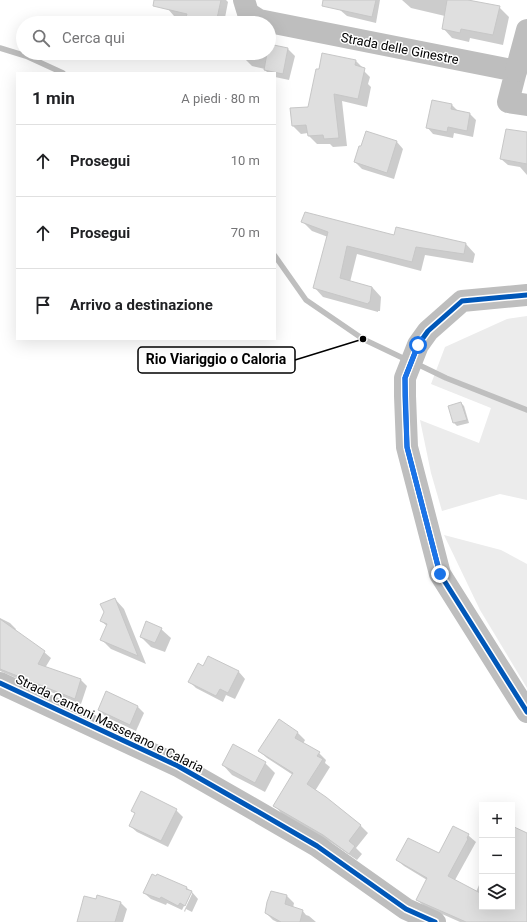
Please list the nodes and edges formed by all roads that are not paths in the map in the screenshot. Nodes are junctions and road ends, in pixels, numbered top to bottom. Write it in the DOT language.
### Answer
graph roads {
  1 [pos="244,0"];
  2 [pos="253,16"];
  3 [pos="276,23"];
  4 [pos="527,30"];
  5 [pos="516,71"];
  6 [pos="527,105"];
  7 [pos="527,295"];
  8 [pos="0,683"];
  9 [pos="527,712"];
  10 [pos="403,916"];
  11 [pos="435,922"];
  1 -- 2 [label="street, Strada delle Ginestre"];
  3 -- 5 [label="street, Strada delle Ginestre"];
  4 -- 5 [label="street"];
  5 -- 6 [label="street"];
  7 -- 9 [label="street"];
  8 -- 10 [label="street, Strada Cantoni Masserano e Calaria"];
  10 -- 11 [label="street, Strada Cantoni Masserano e Calaria"];
}
